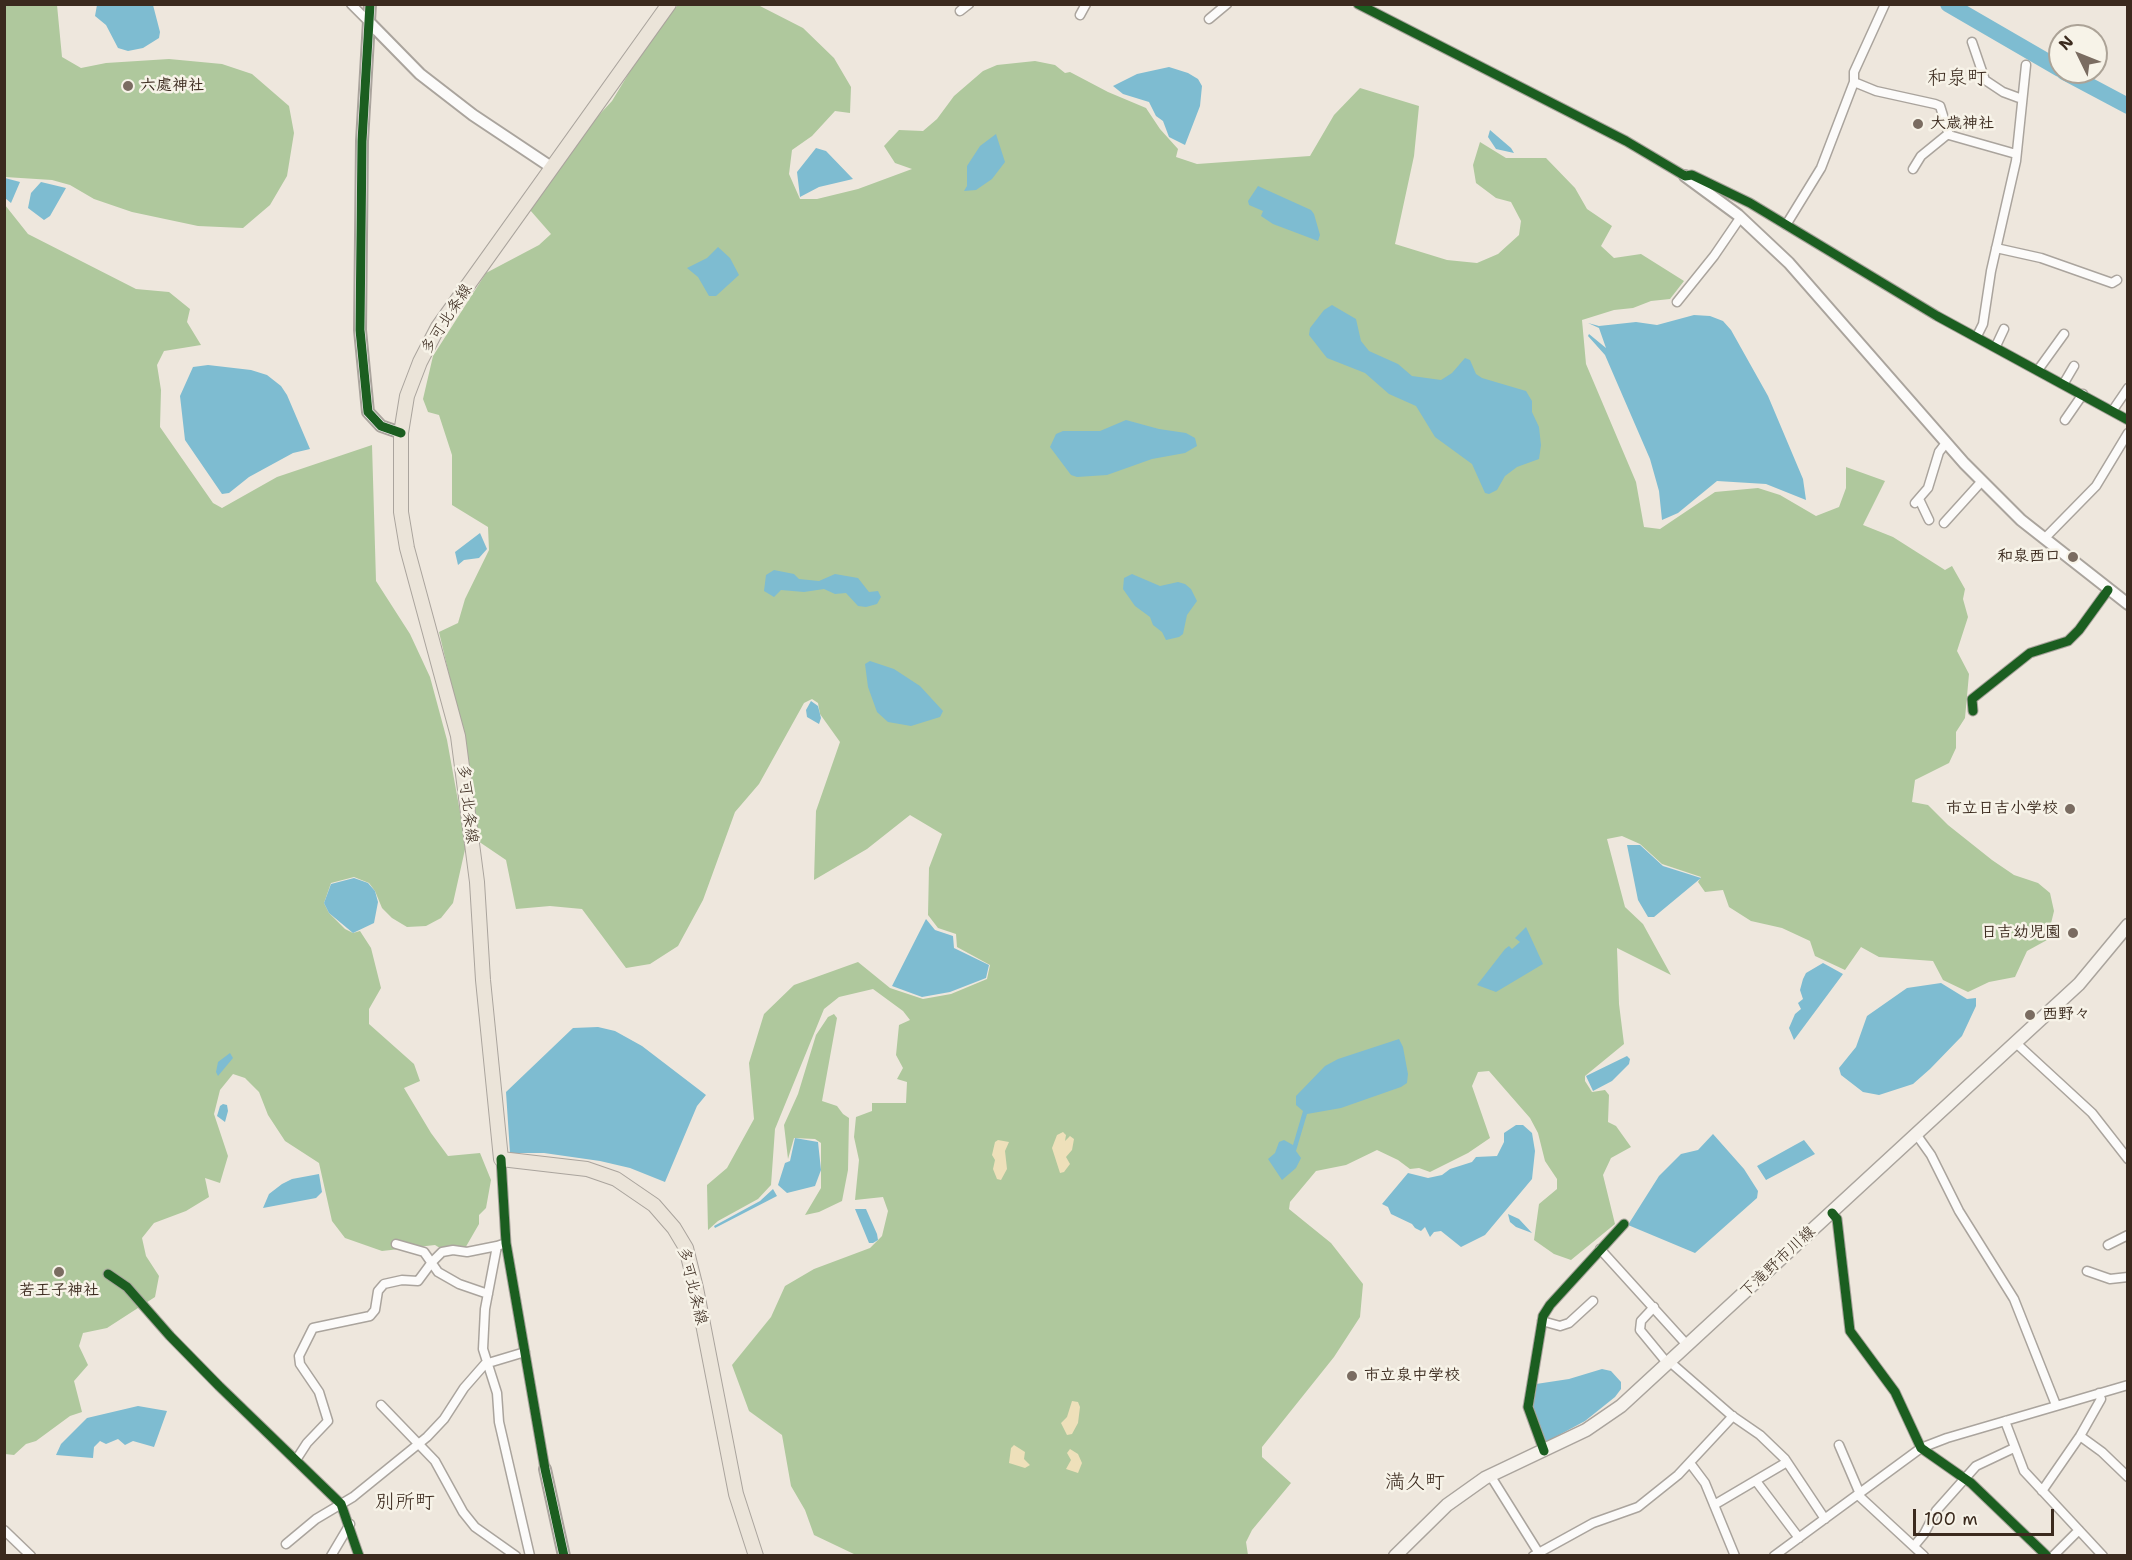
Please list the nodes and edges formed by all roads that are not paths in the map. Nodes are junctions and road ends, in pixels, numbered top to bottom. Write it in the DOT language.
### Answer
graph roads {
  1 [pos="351,4"];
  2 [pos="370,4"];
  3 [pos="669,4"];
  4 [pos="969,4"];
  5 [pos="1086,4"];
  6 [pos="1227,4"];
  7 [pos="1358,4"];
  8 [pos="1885,4"];
  9 [pos="960,11"];
  10 [pos="1080,15"];
  11 [pos="1209,19"];
  12 [pos="369,22"];
  13 [pos="1972,42"];
  14 [pos="2026,65"];
  15 [pos="1854,82"];
  16 [pos="2022,99"];
  17 [pos="1948,134"];
  18 [pos="2016,154"];
  19 [pos="551,167"];
  20 [pos="1913,169"];
  21 [pos="1684,177"];
  22 [pos="1750,203"];
  23 [pos="1739,216"];
  24 [pos="1786,225"];
  25 [pos="1996,248"];
  26 [pos="2117,280"];
  27 [pos="1677,302"];
  28 [pos="2004,329"];
  29 [pos="2064,334"];
  30 [pos="1977,336"];
  31 [pos="1996,346"];
  32 [pos="2074,366"];
  33 [pos="2038,370"];
  34 [pos="2064,383"];
  35 [pos="2127,388"];
  36 [pos="2083,394"];
  37 [pos="2113,410"];
  38 [pos="2065,420"];
  39 [pos="2127,420"];
  40 [pos="401,433"];
  41 [pos="2127,433"];
  42 [pos="1946,442"];
  43 [pos="1982,481"];
  44 [pos="1929,520"];
  45 [pos="1944,523"];
  46 [pos="2044,539"];
  47 [pos="2108,590"];
  48 [pos="2127,604"];
  49 [pos="1973,711"];
  50 [pos="2127,925"];
  51 [pos="2016,1043"];
  52 [pos="1916,1134"];
  53 [pos="501,1159"];
  54 [pos="2127,1159"];
  55 [pos="1832,1213"];
  56 [pos="1624,1224"];
  57 [pos="2127,1235"];
  58 [pos="506,1243"];
  59 [pos="396,1244"];
  60 [pos="2108,1245"];
  61 [pos="497,1246"];
  62 [pos="1600,1249"];
  63 [pos="432,1262"];
  64 [pos="2087,1271"];
  65 [pos="108,1274"];
  66 [pos="2127,1277"];
  67 [pos="488,1294"];
  68 [pos="1593,1300"];
  69 [pos="1654,1307"];
  70 [pos="1542,1321"];
  71 [pos="1688,1346"];
  72 [pos="525,1352"];
  73 [pos="487,1363"];
  74 [pos="1669,1363"];
  75 [pos="2127,1384"];
  76 [pos="2099,1393"];
  77 [pos="381,1405"];
  78 [pos="2056,1405"];
  79 [pos="1733,1416"];
  80 [pos="2005,1421"];
  81 [pos="2080,1436"];
  82 [pos="417,1444"];
  83 [pos="1839,1445"];
  84 [pos="2014,1448"];
  85 [pos="1921,1449"];
  86 [pos="1544,1451"];
  87 [pos="296,1460"];
  88 [pos="1787,1462"];
  89 [pos="1690,1463"];
  90 [pos="545,1469"];
  91 [pos="1490,1475"];
  92 [pos="2127,1477"];
  93 [pos="1964,1478"];
  94 [pos="1756,1481"];
  95 [pos="2042,1491"];
  96 [pos="1859,1495"];
  97 [pos="341,1504"];
  98 [pos="1714,1505"];
  99 [pos="1825,1519"];
  100 [pos="350,1524"];
  101 [pos="4,1530"];
  102 [pos="2079,1530"];
  103 [pos="1799,1538"];
  104 [pos="286,1544"];
  105 [pos="1918,1552"];
  106 [pos="1537,1554"];
  107 [pos="31,1556"];
  108 [pos="331,1556"];
  109 [pos="359,1556"];
  110 [pos="516,1556"];
  111 [pos="530,1556"];
  112 [pos="564,1556"];
  113 [pos="756,1556"];
  114 [pos="1395,1556"];
  115 [pos="1735,1556"];
  116 [pos="1774,1556"];
  117 [pos="2047,1556"];
  118 [pos="2053,1556"];
  119 [pos="2103,1556"];
  1 -- 12 [label="street"];
  2 -- 12 [label="street"];
  3 -- 19 [label="main road, 多可北条線"];
  4 -- 9 [label="street"];
  5 -- 10 [label="street"];
  6 -- 11 [label="street"];
  7 -- 21 [label="street"];
  8 -- 15 [label="street"];
  12 -- 19 [label="street"];
  12 -- 40 [label="street"];
  13 -- 16 [label="street"];
  14 -- 16 [label="street"];
  15 -- 17 [label="street"];
  15 -- 24 [label="street"];
  16 -- 18 [label="street"];
  17 -- 18 [label="street"];
  17 -- 20 [label="street"];
  18 -- 25 [label="street"];
  19 -- 40 [label="main road, 多可北条線"];
  21 -- 22 [label="street"];
  21 -- 23 [label="street"];
  22 -- 23 [label="street"];
  22 -- 24 [label="street"];
  23 -- 27 [label="street"];
  23 -- 42 [label="street"];
  24 -- 30 [label="street"];
  25 -- 26 [label="street"];
  25 -- 30 [label="street"];
  28 -- 31 [label="street"];
  29 -- 33 [label="street"];
  30 -- 31 [label="street"];
  31 -- 33 [label="street"];
  32 -- 34 [label="street"];
  33 -- 34 [label="street"];
  34 -- 36 [label="street"];
  35 -- 37 [label="street"];
  36 -- 37 [label="street"];
  36 -- 38 [label="street"];
  37 -- 39 [label="street"];
  40 -- 53 [label="main road, 多可北条線"];
  41 -- 46 [label="street"];
  42 -- 43 [label="street"];
  42 -- 44 [label="street"];
  43 -- 45 [label="street"];
  43 -- 46 [label="street"];
  46 -- 47 [label="street"];
  47 -- 48 [label="street"];
  47 -- 49 [label="street"];
  50 -- 51 [label="main road, 下滝野市川線"];
  51 -- 52 [label="main road, 下滝野市川線"];
  51 -- 54 [label="street"];
  52 -- 55 [label="main road, 下滝野市川線"];
  52 -- 78 [label="street"];
  53 -- 58 [label="street"];
  53 -- 113 [label="main road, 多可北条線"];
  55 -- 71 [label="main road, 下滝野市川線"];
  55 -- 85 [label="street"];
  56 -- 62 [label="street"];
  57 -- 60 [label="street"];
  58 -- 61 [label="street"];
  58 -- 72 [label="street"];
  59 -- 63 [label="street"];
  61 -- 63 [label="street"];
  61 -- 67 [label="street"];
  62 -- 69 [label="street"];
  62 -- 70 [label="street"];
  63 -- 67 [label="street"];
  63 -- 87 [label="street"];
  64 -- 66 [label="street"];
  65 -- 87 [label="street"];
  67 -- 73 [label="street"];
  68 -- 70 [label="street"];
  69 -- 71 [label="street"];
  69 -- 74 [label="street"];
  70 -- 86 [label="street"];
  71 -- 74 [label="main road, 下滝野市川線"];
  72 -- 73 [label="street"];
  72 -- 90 [label="street"];
  73 -- 82 [label="street"];
  73 -- 111 [label="street"];
  74 -- 79 [label="street"];
  74 -- 86 [label="main road, 下滝野市川線"];
  75 -- 76 [label="street"];
  76 -- 78 [label="street"];
  76 -- 81 [label="street"];
  77 -- 82 [label="street"];
  78 -- 80 [label="street"];
  79 -- 88 [label="street"];
  79 -- 89 [label="street"];
  80 -- 84 [label="street"];
  80 -- 85 [label="street"];
  81 -- 92 [label="street"];
  81 -- 95 [label="street"];
  82 -- 97 [label="street"];
  82 -- 110 [label="street"];
  83 -- 96 [label="street"];
  84 -- 93 [label="street"];
  84 -- 95 [label="street"];
  85 -- 93 [label="street"];
  85 -- 96 [label="street"];
  86 -- 91 [label="main road, 下滝野市川線"];
  87 -- 97 [label="street"];
  88 -- 94 [label="street"];
  88 -- 99 [label="street"];
  89 -- 98 [label="street"];
  89 -- 106 [label="street"];
  90 -- 112 [label="street"];
  91 -- 106 [label="street"];
  91 -- 114 [label="main road, 下滝野市川線"];
  93 -- 105 [label="street"];
  93 -- 117 [label="street"];
  94 -- 98 [label="street"];
  94 -- 103 [label="street"];
  95 -- 102 [label="street"];
  96 -- 99 [label="street"];
  96 -- 105 [label="street"];
  97 -- 100 [label="street"];
  97 -- 104 [label="street"];
  98 -- 115 [label="street"];
  99 -- 103 [label="street"];
  100 -- 108 [label="street"];
  100 -- 109 [label="street"];
  101 -- 107 [label="street"];
  102 -- 118 [label="street"];
  102 -- 119 [label="street"];
  103 -- 116 [label="street"];
}
